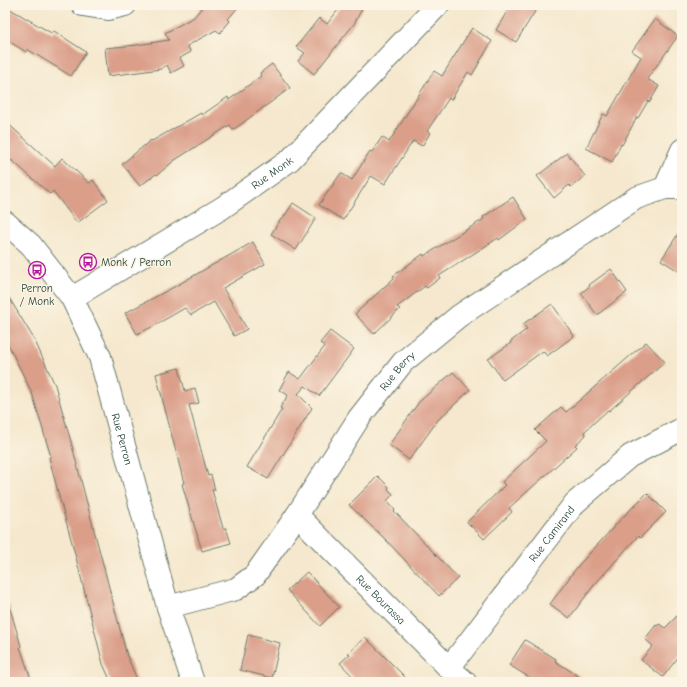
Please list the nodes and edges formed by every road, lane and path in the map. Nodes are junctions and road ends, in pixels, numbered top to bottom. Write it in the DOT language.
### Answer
graph roads {
  1 [pos="83,5"];
  2 [pos="125,5"];
  3 [pos="438,5"];
  4 [pos="682,150"];
  5 [pos="673,188"];
  6 [pos="5,222"];
  7 [pos="72,298"];
  8 [pos="682,429"];
  9 [pos="297,515"];
  10 [pos="168,607"];
  11 [pos="449,668"];
  12 [pos="193,682"];
  13 [pos="465,682"];
  1 -- 2 [label="street"];
  3 -- 7 [label="street, Rue Monk"];
  4 -- 5 [label="street"];
  5 -- 9 [label="street, Rue Berry"];
  6 -- 7 [label="street, Rue Perron"];
  7 -- 10 [label="street, Rue Perron"];
  8 -- 11 [label="street, Rue Camirand"];
  9 -- 10 [label="street, Rue Berry"];
  9 -- 11 [label="street, Rue Bourassa"];
  10 -- 12 [label="street, Rue Perron"];
  11 -- 13 [label="street, Rue Bourassa"];
}
